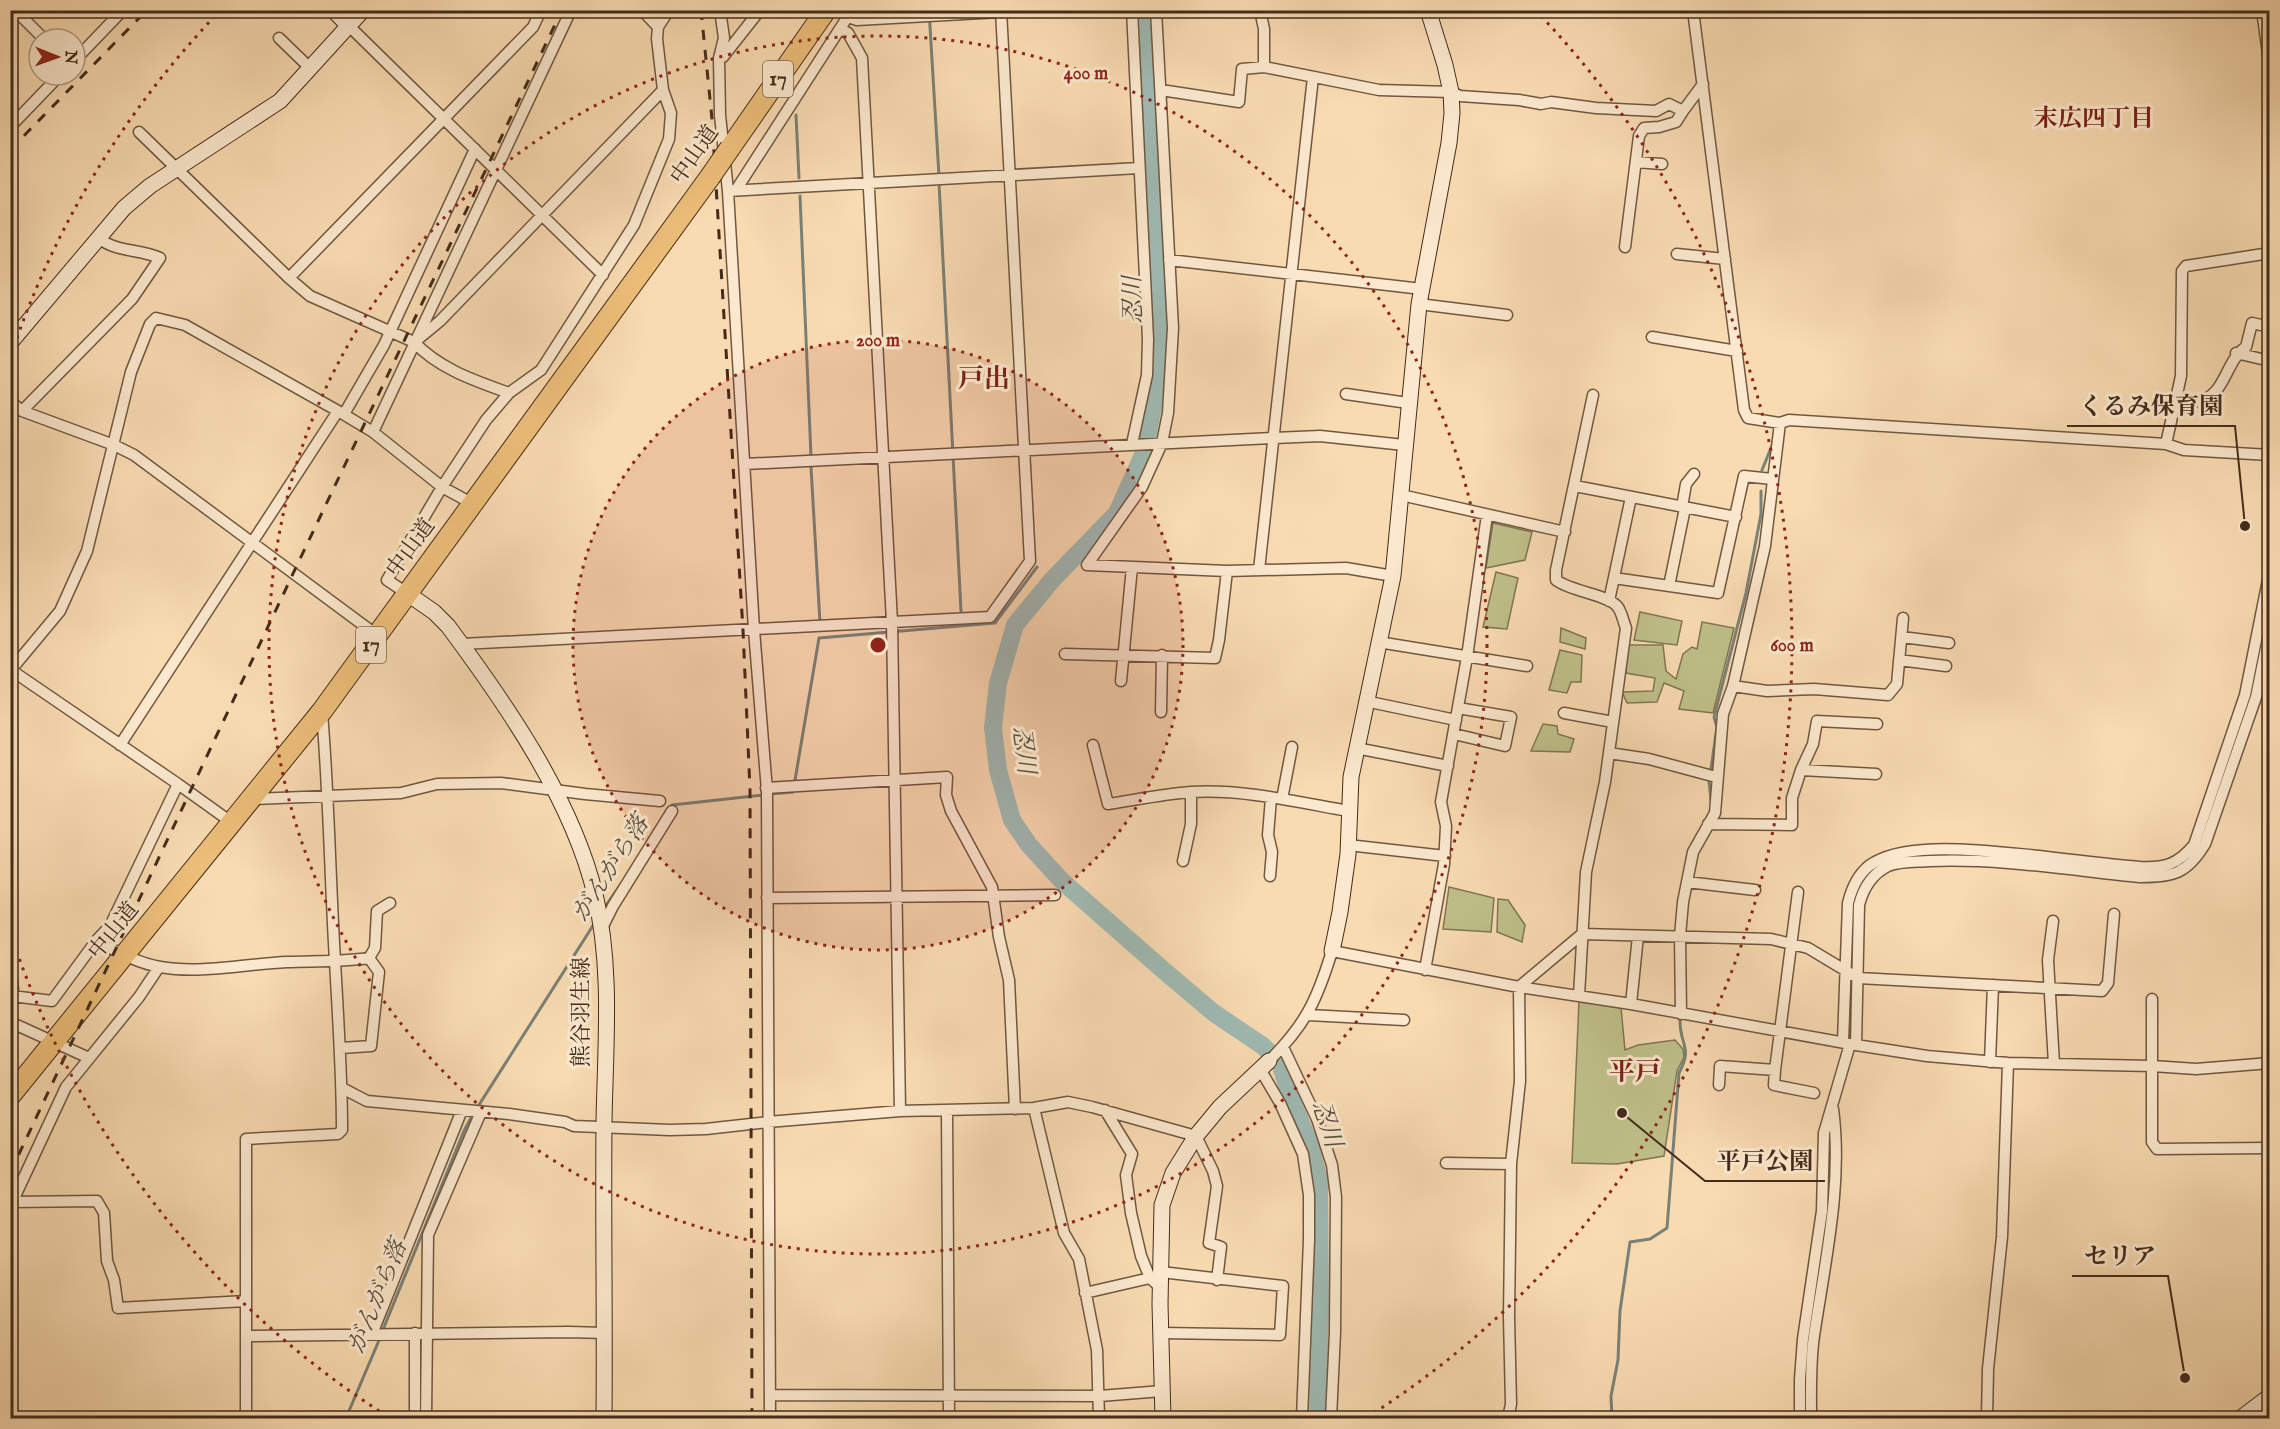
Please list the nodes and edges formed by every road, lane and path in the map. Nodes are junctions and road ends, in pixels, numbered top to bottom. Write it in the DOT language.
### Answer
graph roads {
  1 [pos="15,10"];
  2 [pos="123,10"];
  3 [pos="333,10"];
  4 [pos="363,10"];
  5 [pos="541,10"];
  6 [pos="571,10"];
  7 [pos="642,10"];
  8 [pos="669,10"];
  9 [pos="720,10"];
  10 [pos="760,10"];
  11 [pos="826,10"];
  12 [pos="1037,10"];
  13 [pos="1132,10"];
  14 [pos="1156,10"];
  15 [pos="1260,10"];
  16 [pos="1428,10"];
  17 [pos="1693,10"];
  18 [pos="2262,10"];
  19 [pos="1001,12"];
  20 [pos="850,14"];
  21 [pos="349,26"];
  22 [pos="32,27"];
  23 [pos="658,27"];
  24 [pos="841,28"];
  25 [pos="279,38"];
  26 [pos="87,48"];
  27 [pos="719,58"];
  28 [pos="1264,67"];
  29 [pos="310,68"];
  30 [pos="2270,68"];
  31 [pos="1312,77"];
  32 [pos="1703,84"];
  33 [pos="48,87"];
  34 [pos="663,90"];
  35 [pos="1161,90"];
  36 [pos="1451,92"];
  37 [pos="1683,111"];
  38 [pos="443,118"];
  39 [pos="10,127"];
  40 [pos="139,132"];
  41 [pos="476,150"];
  42 [pos="1636,162"];
  43 [pos="1662,164"];
  44 [pos="1139,168"];
  45 [pos="176,169"];
  46 [pos="497,171"];
  47 [pos="1010,176"];
  48 [pos="869,184"];
  49 [pos="732,190"];
  50 [pos="542,215"];
  51 [pos="99,238"];
  52 [pos="1625,247"];
  53 [pos="2270,253"];
  54 [pos="1677,254"];
  55 [pos="1725,259"];
  56 [pos="1169,260"];
  57 [pos="1290,273"];
  58 [pos="603,275"];
  59 [pos="289,278"];
  60 [pos="1420,297"];
  61 [pos="1508,315"];
  62 [pos="2270,327"];
  63 [pos="390,331"];
  64 [pos="1652,337"];
  65 [pos="414,342"];
  66 [pos="10,343"];
  67 [pos="1737,351"];
  68 [pos="2236,353"];
  69 [pos="2270,361"];
  70 [pos="509,393"];
  71 [pos="1346,394"];
  72 [pos="1593,395"];
  73 [pos="10,401"];
  74 [pos="2177,402"];
  75 [pos="1408,403"];
  76 [pos="22,411"];
  77 [pos="341,412"];
  78 [pos="1780,423"];
  79 [pos="373,432"];
  80 [pos="1274,438"];
  81 [pos="1159,443"];
  82 [pos="1134,444"];
  83 [pos="2166,444"];
  84 [pos="114,445"];
  85 [pos="1404,445"];
  86 [pos="1024,451"];
  87 [pos="2270,455"];
  88 [pos="884,458"];
  89 [pos="745,464"];
  90 [pos="1694,474"];
  91 [pos="1772,479"];
  92 [pos="1575,486"];
  93 [pos="442,487"];
  94 [pos="1401,495"];
  95 [pos="1631,497"];
  96 [pos="473,504"];
  97 [pos="1684,507"];
  98 [pos="1487,515"];
  99 [pos="1736,518"];
  100 [pos="1565,532"];
  101 [pos="252,543"];
  102 [pos="1132,567"];
  103 [pos="1259,570"];
  104 [pos="2270,570"];
  105 [pos="1227,572"];
  106 [pos="1393,576"];
  107 [pos="1614,578"];
  108 [pos="1669,585"];
  109 [pos="408,594"];
  110 [pos="1609,601"];
  111 [pos="1903,618"];
  112 [pos="892,623"];
  113 [pos="2270,628"];
  114 [pos="754,630"];
  115 [pos="378,636"];
  116 [pos="1902,637"];
  117 [pos="1378,642"];
  118 [pos="1948,643"];
  119 [pos="462,644"];
  120 [pos="1065,654"];
  121 [pos="1124,655"];
  122 [pos="1162,655"];
  123 [pos="1467,657"];
  124 [pos="1899,660"];
  125 [pos="1527,666"];
  126 [pos="1946,666"];
  127 [pos="11,671"];
  128 [pos="1121,681"];
  129 [pos="1733,686"];
  130 [pos="1365,701"];
  131 [pos="1458,708"];
  132 [pos="322,711"];
  133 [pos="1161,712"];
  134 [pos="1564,712"];
  135 [pos="1456,720"];
  136 [pos="1613,722"];
  137 [pos="1877,724"];
  138 [pos="1454,734"];
  139 [pos="120,745"];
  140 [pos="1093,745"];
  141 [pos="1292,747"];
  142 [pos="1356,748"];
  143 [pos="1609,753"];
  144 [pos="1448,766"];
  145 [pos="1801,770"];
  146 [pos="1876,774"];
  147 [pos="1716,777"];
  148 [pos="894,780"];
  149 [pos="178,784"];
  150 [pos="555,790"];
  151 [pos="767,792"];
  152 [pos="1191,792"];
  153 [pos="329,797"];
  154 [pos="1277,798"];
  155 [pos="250,799"];
  156 [pos="660,801"];
  157 [pos="672,811"];
  158 [pos="1348,811"];
  159 [pos="231,822"];
  160 [pos="1708,824"];
  161 [pos="1348,845"];
  162 [pos="1445,856"];
  163 [pos="1183,861"];
  164 [pos="1270,876"];
  165 [pos="1687,882"];
  166 [pos="1755,890"];
  167 [pos="1798,892"];
  168 [pos="993,895"];
  169 [pos="1055,895"];
  170 [pos="895,896"];
  171 [pos="767,898"];
  172 [pos="390,903"];
  173 [pos="2114,914"];
  174 [pos="2053,921"];
  175 [pos="601,927"];
  176 [pos="1582,934"];
  177 [pos="1638,936"];
  178 [pos="1680,936"];
  179 [pos="96,941"];
  180 [pos="1791,944"];
  181 [pos="1332,951"];
  182 [pos="125,956"];
  183 [pos="369,958"];
  184 [pos="335,961"];
  185 [pos="10,962"];
  186 [pos="159,967"];
  187 [pos="1845,969"];
  188 [pos="1425,970"];
  189 [pos="1858,978"];
  190 [pos="1993,985"];
  191 [pos="1519,987"];
  192 [pos="2049,989"];
  193 [pos="1579,996"];
  194 [pos="11,999"];
  195 [pos="2152,999"];
  196 [pos="1631,1004"];
  197 [pos="1681,1014"];
  198 [pos="1308,1015"];
  199 [pos="1404,1020"];
  200 [pos="10,1022"];
  201 [pos="1780,1031"];
  202 [pos="55,1041"];
  203 [pos="1850,1044"];
  204 [pos="341,1048"];
  205 [pos="1273,1057"];
  206 [pos="89,1058"];
  207 [pos="1990,1062"];
  208 [pos="2008,1063"];
  209 [pos="2270,1063"];
  210 [pos="2054,1064"];
  211 [pos="2151,1066"];
  212 [pos="1775,1070"];
  213 [pos="1719,1085"];
  214 [pos="342,1088"];
  215 [pos="1814,1093"];
  216 [pos="10,1096"];
  217 [pos="1015,1108"];
  218 [pos="1034,1108"];
  219 [pos="1105,1110"];
  220 [pos="471,1111"];
  221 [pos="900,1111"];
  222 [pos="947,1111"];
  223 [pos="768,1122"];
  224 [pos="604,1126"];
  225 [pos="1196,1136"];
  226 [pos="2270,1148"];
  227 [pos="1446,1162"];
  228 [pos="1511,1164"];
  229 [pos="11,1203"];
  230 [pos="415,1231"];
  231 [pos="428,1235"];
  232 [pos="1157,1280"];
  233 [pos="1217,1280"];
  234 [pos="1085,1293"];
  235 [pos="246,1301"];
  236 [pos="421,1333"];
  237 [pos="605,1333"];
  238 [pos="1161,1333"];
  239 [pos="373,1334"];
  240 [pos="246,1335"];
  241 [pos="1805,1380"];
  242 [pos="1162,1391"];
  243 [pos="949,1394"];
  244 [pos="770,1395"];
  245 [pos="1100,1395"];
  246 [pos="2270,1396"];
  247 [pos="246,1419"];
  248 [pos="415,1419"];
  249 [pos="426,1419"];
  250 [pos="604,1419"];
  251 [pos="770,1419"];
  252 [pos="949,1419"];
  253 [pos="1099,1419"];
  254 [pos="1163,1419"];
  255 [pos="1302,1419"];
  256 [pos="1331,1419"];
  257 [pos="1508,1419"];
  258 [pos="1800,1419"];
  259 [pos="1811,1419"];
  260 [pos="1987,1419"];
  261 [pos="2241,1419"];
  1 -- 22 [label="street"];
  2 -- 26 [label="street"];
  3 -- 21 [label="street"];
  4 -- 21 [label="street"];
  5 -- 38 [label="street"];
  6 -- 46 [label="street"];
  7 -- 23 [label="street"];
  8 -- 23 [label="street"];
  9 -- 27 [label="street"];
  10 -- 27 [label="street"];
  11 -- 96 [label="highway, 中山道 / 17, bridge"];
  12 -- 19 [label="street"];
  13 -- 44 [label="street"];
  14 -- 35 [label="street"];
  15 -- 28 [label="street"];
  16 -- 36 [label="street"];
  17 -- 32 [label="street"];
  18 -- 30 [label="street"];
  19 -- 20 [label="street"];
  19 -- 47 [label="street"];
  20 -- 24 [label="street"];
  21 -- 29 [label="street"];
  21 -- 38 [label="street"];
  23 -- 34 [label="street"];
  24 -- 48 [label="street"];
  24 -- 49 [label="street"];
  25 -- 29 [label="street"];
  27 -- 49 [label="street"];
  28 -- 31 [label="street"];
  28 -- 35 [label="street"];
  29 -- 45 [label="street"];
  31 -- 36 [label="street"];
  31 -- 57 [label="street"];
  32 -- 37 [label="street"];
  32 -- 55 [label="street"];
  33 -- 39 [label="street"];
  34 -- 50 [label="street"];
  34 -- 58 [label="street"];
  35 -- 56 [label="street"];
  36 -- 37 [label="street"];
  36 -- 60 [label="street"];
  37 -- 42 [label="street"];
  38 -- 41 [label="street"];
  38 -- 59 [label="street"];
  40 -- 45 [label="street"];
  41 -- 46 [label="street"];
  41 -- 63 [label="street"];
  42 -- 43 [label="street"];
  42 -- 52 [label="street"];
  44 -- 47 [label="street"];
  44 -- 82 [label="street"];
  45 -- 51 [label="street"];
  45 -- 59 [label="street"];
  46 -- 50 [label="street"];
  46 -- 65 [label="street"];
  47 -- 48 [label="street"];
  47 -- 86 [label="street"];
  48 -- 49 [label="street"];
  48 -- 88 [label="street"];
  49 -- 89 [label="street"];
  50 -- 58 [label="street"];
  50 -- 65 [label="street"];
  51 -- 66 [label="street"];
  51 -- 76 [label="street"];
  53 -- 74 [label="street"];
  54 -- 55 [label="street"];
  55 -- 67 [label="street"];
  56 -- 57 [label="street"];
  56 -- 81 [label="street"];
  57 -- 60 [label="street"];
  57 -- 80 [label="street"];
  58 -- 70 [label="street"];
  59 -- 63 [label="street"];
  60 -- 61 [label="street"];
  60 -- 75 [label="street"];
  62 -- 68 [label="street"];
  63 -- 65 [label="street"];
  63 -- 77 [label="street"];
  64 -- 67 [label="street"];
  65 -- 70 [label="street"];
  65 -- 79 [label="street"];
  67 -- 78 [label="street"];
  68 -- 69 [label="street"];
  68 -- 74 [label="street"];
  70 -- 93 [label="street"];
  71 -- 75 [label="street"];
  72 -- 92 [label="street"];
  73 -- 76 [label="street"];
  74 -- 83 [label="street"];
  75 -- 85 [label="street"];
  76 -- 84 [label="street"];
  77 -- 79 [label="street"];
  77 -- 84 [label="street"];
  77 -- 101 [label="street"];
  78 -- 83 [label="street"];
  78 -- 91 [label="street"];
  79 -- 93 [label="street"];
  80 -- 81 [label="street"];
  80 -- 85 [label="street"];
  80 -- 103 [label="street"];
  81 -- 82 [label="street"];
  81 -- 102 [label="street"];
  82 -- 86 [label="street"];
  83 -- 87 [label="street"];
  84 -- 101 [label="street"];
  84 -- 127 [label="street"];
  85 -- 94 [label="street"];
  86 -- 88 [label="street"];
  86 -- 112 [label="street"];
  88 -- 89 [label="street"];
  88 -- 112 [label="street"];
  89 -- 114 [label="street"];
  90 -- 97 [label="street"];
  91 -- 99 [label="street"];
  91 -- 129 [label="street"];
  92 -- 95 [label="street"];
  92 -- 100 [label="street"];
  93 -- 96 [label="street"];
  93 -- 109 [label="street"];
  94 -- 98 [label="street"];
  94 -- 106 [label="street"];
  95 -- 97 [label="street"];
  95 -- 107 [label="street"];
  96 -- 109 [label="highway, 中山道 / 17"];
  97 -- 99 [label="street"];
  97 -- 108 [label="street"];
  98 -- 100 [label="street"];
  98 -- 123 [label="street"];
  99 -- 108 [label="street"];
  100 -- 110 [label="street"];
  101 -- 115 [label="street"];
  101 -- 139 [label="street"];
  102 -- 105 [label="street"];
  102 -- 121 [label="street"];
  103 -- 105 [label="street"];
  103 -- 106 [label="street"];
  104 -- 187 [label="street"];
  105 -- 122 [label="street"];
  106 -- 117 [label="street"];
  107 -- 108 [label="street"];
  107 -- 110 [label="street"];
  109 -- 115 [label="highway, 中山道 / 17"];
  109 -- 119 [label="street, 熊谷羽生線"];
  110 -- 136 [label="street"];
  111 -- 116 [label="street"];
  112 -- 114 [label="street"];
  112 -- 148 [label="street"];
  113 -- 189 [label="street"];
  114 -- 119 [label="street"];
  114 -- 151 [label="street"];
  115 -- 132 [label="highway, 中山道 / 17"];
  116 -- 118 [label="street"];
  116 -- 124 [label="street"];
  117 -- 123 [label="street"];
  117 -- 130 [label="street"];
  119 -- 150 [label="street, 熊谷羽生線"];
  120 -- 121 [label="street"];
  121 -- 122 [label="street"];
  121 -- 128 [label="street"];
  122 -- 133 [label="street"];
  123 -- 125 [label="street"];
  123 -- 131 [label="street"];
  124 -- 126 [label="street"];
  124 -- 129 [label="street"];
  127 -- 139 [label="street"];
  129 -- 147 [label="street"];
  130 -- 135 [label="street"];
  130 -- 142 [label="street"];
  131 -- 135 [label="street"];
  131 -- 138 [label="street"];
  132 -- 153 [label="street"];
  132 -- 155 [label="highway, 中山道 / 17"];
  134 -- 136 [label="street"];
  135 -- 138 [label="street"];
  136 -- 143 [label="street"];
  137 -- 145 [label="street"];
  138 -- 144 [label="street"];
  139 -- 149 [label="street"];
  140 -- 152 [label="street"];
  141 -- 154 [label="street"];
  142 -- 144 [label="street"];
  142 -- 158 [label="street"];
  143 -- 147 [label="street"];
  143 -- 176 [label="street"];
  144 -- 162 [label="street"];
  145 -- 146 [label="street"];
  145 -- 160 [label="street"];
  147 -- 160 [label="street"];
  148 -- 151 [label="street"];
  148 -- 168 [label="street"];
  148 -- 170 [label="street"];
  149 -- 159 [label="street"];
  149 -- 179 [label="street"];
  150 -- 153 [label="street"];
  150 -- 156 [label="street"];
  150 -- 175 [label="street, 熊谷羽生線"];
  151 -- 171 [label="street"];
  152 -- 154 [label="street"];
  152 -- 163 [label="street"];
  153 -- 155 [label="street"];
  153 -- 184 [label="street"];
  154 -- 158 [label="street"];
  154 -- 164 [label="street"];
  155 -- 159 [label="highway, 中山道 / 17"];
  157 -- 175 [label="street"];
  158 -- 161 [label="street"];
  159 -- 182 [label="highway, 中山道 / 17"];
  160 -- 165 [label="street"];
  161 -- 162 [label="street"];
  161 -- 181 [label="street"];
  162 -- 188 [label="street"];
  165 -- 166 [label="street"];
  165 -- 178 [label="street"];
  167 -- 180 [label="street"];
  168 -- 169 [label="street"];
  168 -- 170 [label="street"];
  168 -- 217 [label="street"];
  170 -- 171 [label="street"];
  170 -- 221 [label="street"];
  171 -- 223 [label="street"];
  172 -- 183 [label="street"];
  173 -- 192 [label="street"];
  174 -- 192 [label="street"];
  175 -- 224 [label="street, 熊谷羽生線"];
  176 -- 177 [label="street"];
  176 -- 191 [label="street"];
  176 -- 193 [label="street"];
  177 -- 178 [label="street"];
  177 -- 196 [label="street"];
  178 -- 180 [label="street"];
  178 -- 197 [label="street"];
  179 -- 182 [label="street"];
  179 -- 194 [label="street"];
  180 -- 187 [label="street"];
  180 -- 201 [label="street"];
  181 -- 188 [label="street"];
  181 -- 198 [label="street"];
  182 -- 186 [label="street"];
  182 -- 202 [label="highway, 中山道 / 17"];
  183 -- 184 [label="street"];
  183 -- 204 [label="street"];
  184 -- 186 [label="street"];
  184 -- 204 [label="street"];
  185 -- 194 [label="street"];
  186 -- 206 [label="street"];
  187 -- 189 [label="street"];
  187 -- 203 [label="street"];
  188 -- 191 [label="street"];
  189 -- 190 [label="street"];
  189 -- 203 [label="street"];
  190 -- 192 [label="street"];
  190 -- 207 [label="street"];
  191 -- 193 [label="street"];
  191 -- 228 [label="street"];
  192 -- 210 [label="street"];
  193 -- 196 [label="street"];
  195 -- 211 [label="street"];
  196 -- 197 [label="street"];
  197 -- 201 [label="street"];
  198 -- 199 [label="street"];
  198 -- 205 [label="street"];
  200 -- 202 [label="street"];
  201 -- 203 [label="street"];
  201 -- 212 [label="street"];
  202 -- 206 [label="street"];
  202 -- 216 [label="highway, 中山道 / 17"];
  203 -- 207 [label="street"];
  203 -- 241 [label="street"];
  204 -- 214 [label="street"];
  205 -- 225 [label="street"];
  205 -- 255 [label="street"];
  205 -- 256 [label="street"];
  206 -- 229 [label="street"];
  207 -- 208 [label="street"];
  208 -- 210 [label="street"];
  208 -- 260 [label="street"];
  209 -- 211 [label="street"];
  210 -- 211 [label="street"];
  211 -- 226 [label="street"];
  212 -- 213 [label="street"];
  212 -- 215 [label="street"];
  214 -- 220 [label="street"];
  214 -- 235 [label="street"];
  217 -- 218 [label="street"];
  217 -- 222 [label="street"];
  218 -- 219 [label="street"];
  218 -- 234 [label="street"];
  219 -- 225 [label="street"];
  219 -- 232 [label="street"];
  220 -- 224 [label="street"];
  220 -- 230 [label="street"];
  220 -- 231 [label="street"];
  221 -- 222 [label="street"];
  221 -- 223 [label="street"];
  222 -- 243 [label="street"];
  223 -- 224 [label="street"];
  223 -- 244 [label="street"];
  224 -- 237 [label="street, 熊谷羽生線"];
  225 -- 232 [label="street"];
  225 -- 233 [label="street"];
  227 -- 228 [label="street"];
  228 -- 257 [label="street"];
  229 -- 235 [label="street"];
  230 -- 231 [label="street"];
  230 -- 239 [label="street"];
  231 -- 236 [label="street"];
  232 -- 233 [label="street"];
  232 -- 234 [label="street"];
  232 -- 238 [label="street"];
  233 -- 238 [label="street"];
  234 -- 245 [label="street"];
  235 -- 240 [label="street"];
  236 -- 237 [label="street"];
  236 -- 239 [label="street"];
  236 -- 248 [label="street"];
  236 -- 249 [label="street"];
  237 -- 250 [label="street, 熊谷羽生線"];
  238 -- 242 [label="street"];
  239 -- 240 [label="street"];
  240 -- 247 [label="street"];
  241 -- 258 [label="street"];
  241 -- 259 [label="street"];
  242 -- 245 [label="street"];
  242 -- 254 [label="street"];
  243 -- 244 [label="street"];
  243 -- 245 [label="street"];
  243 -- 252 [label="street"];
  244 -- 251 [label="street"];
  245 -- 253 [label="street"];
  246 -- 261 [label="street"];
}
